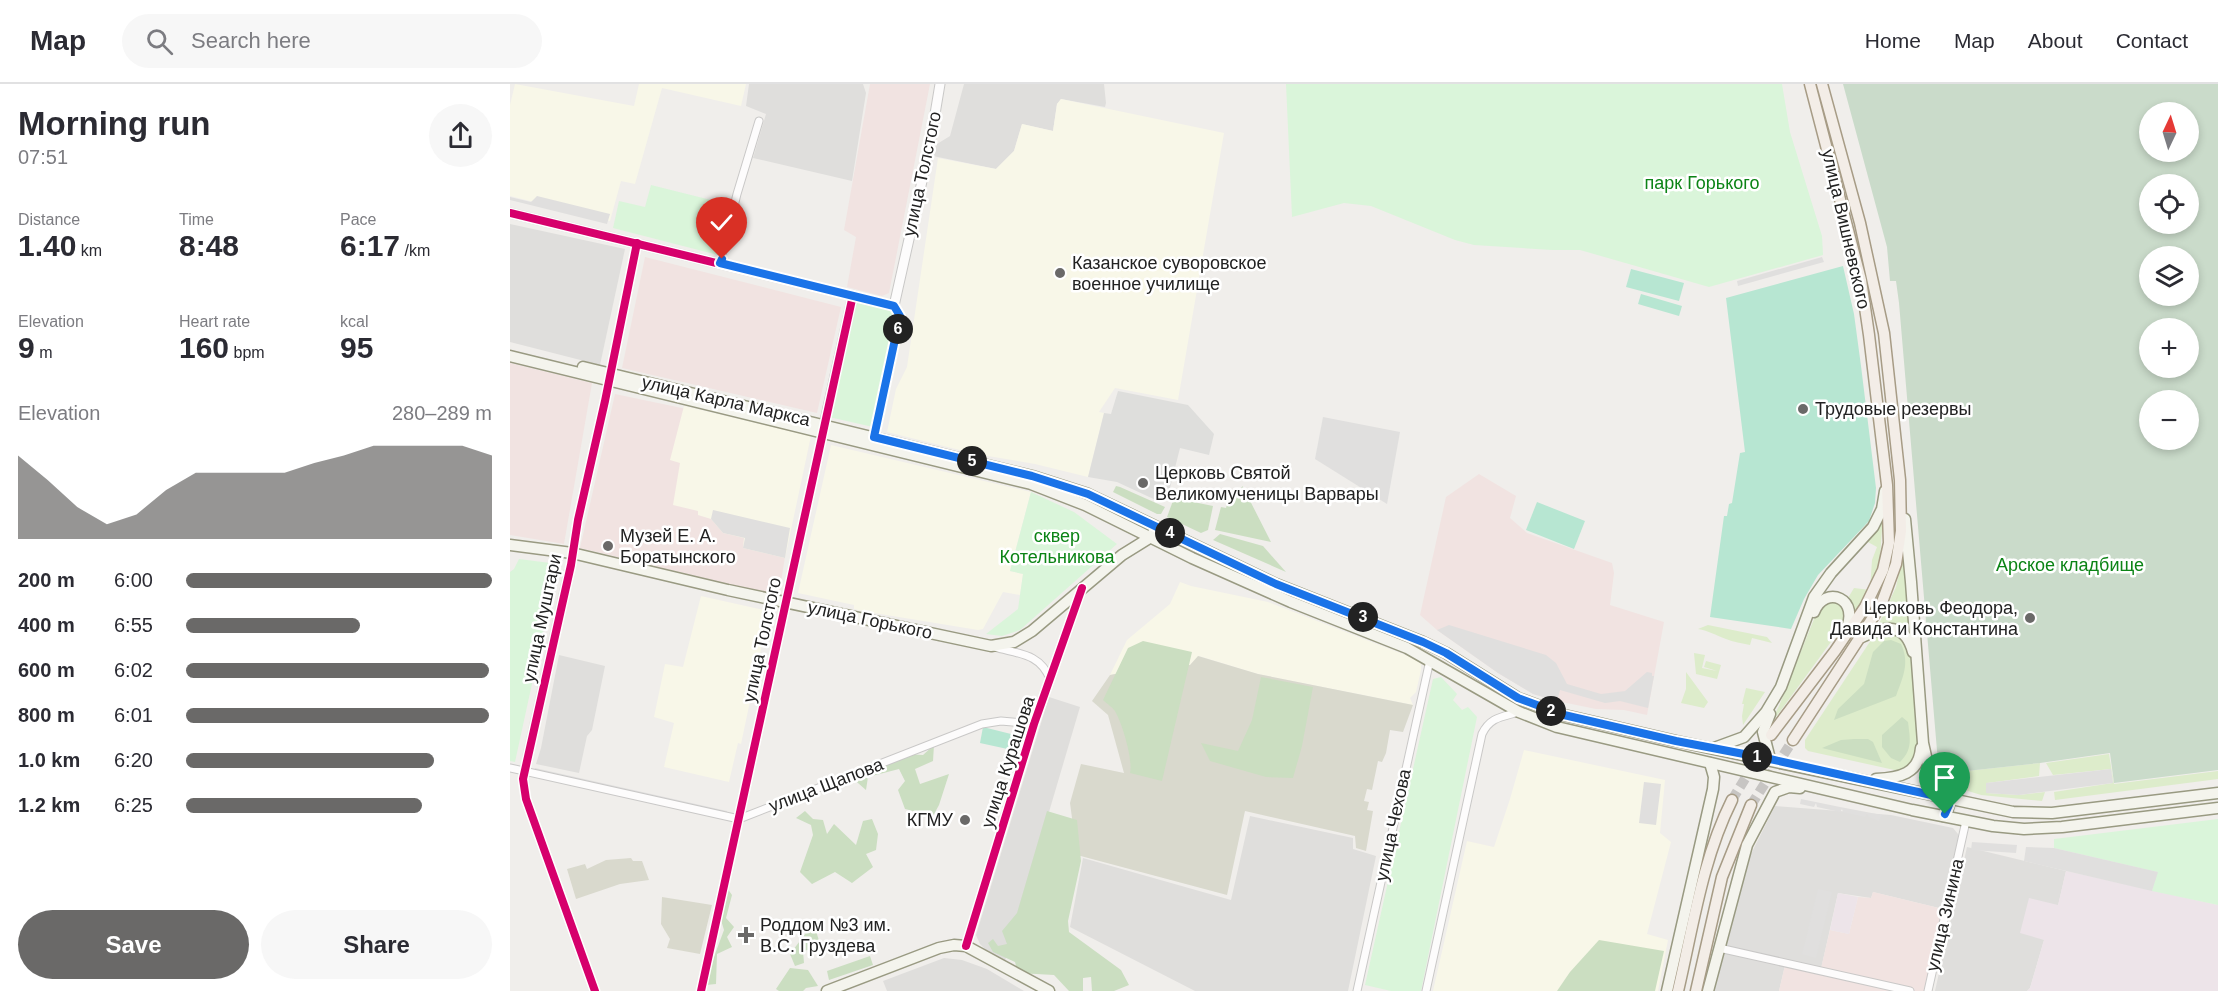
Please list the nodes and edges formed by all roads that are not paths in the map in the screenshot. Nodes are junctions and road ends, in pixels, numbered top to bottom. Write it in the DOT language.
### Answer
graph roads {
  1 [pos="940,84"];
  2 [pos="1810,84"];
  3 [pos="1822,84"];
  4 [pos="759,121"];
  5 [pos="510,213"];
  6 [pos="637,243"];
  7 [pos="720,263"];
  8 [pos="853,295"];
  9 [pos="894,306"];
  10 [pos="510,350"];
  11 [pos="510,356"];
  12 [pos="610,377"];
  13 [pos="824,429"];
  14 [pos="874,437"];
  15 [pos="1900,480"];
  16 [pos="1887,485"];
  17 [pos="1158,527"];
  18 [pos="1151,537"];
  19 [pos="510,545"];
  20 [pos="572,553"];
  21 [pos="1083,588"];
  22 [pos="786,602"];
  23 [pos="1862,637"];
  24 [pos="991,646"];
  25 [pos="1835,651"];
  26 [pos="1430,660"];
  27 [pos="1050,679"];
  28 [pos="1519,712"];
  29 [pos="1034,724"];
  30 [pos="1771,735"];
  31 [pos="1793,740"];
  32 [pos="1712,748"];
  33 [pos="1770,759"];
  34 [pos="1710,763"];
  35 [pos="510,768"];
  36 [pos="524,770"];
  37 [pos="1860,778"];
  38 [pos="1816,788"];
  39 [pos="2218,793"];
  40 [pos="1945,798"];
  41 [pos="1732,800"];
  42 [pos="1970,804"];
  43 [pos="1750,805"];
  44 [pos="2218,808"];
  45 [pos="1943,816"];
  46 [pos="739,819"];
  47 [pos="1966,821"];
  48 [pos="966,946"];
  49 [pos="1719,948"];
  50 [pos="595,991"];
  51 [pos="701,991"];
  52 [pos="827,991"];
  53 [pos="1049,991"];
  54 [pos="1357,991"];
  55 [pos="1426,991"];
  56 [pos="1667,991"];
  57 [pos="1678,991"];
  58 [pos="1696,991"];
  59 [pos="1708,991"];
  60 [pos="1910,991"];
  61 [pos="1928,991"];
  1 -- 9 [label="street, улица Толстого"];
  2 -- 16 [label="main road, улица Вишневского"];
  3 -- 15 [label="main road, улица Вишневского"];
  4 -- 7 [label="street"];
  5 -- 6 [label="street"];
  6 -- 7 [label="street"];
  6 -- 12 [label="street, улица Муштари"];
  7 -- 8 [label="street"];
  8 -- 9 [label="street"];
  8 -- 13 [label="street, улица Толстого"];
  9 -- 14 [label="street, улица Толстого"];
  10 -- 12 [label="main road, улица Карла Маркса"];
  11 -- 12 [label="main road, улица Карла Маркса"];
  12 -- 13 [label="main road, улица Карла Маркса"];
  12 -- 20 [label="street, улица Муштари"];
  13 -- 14 [label="main road, улица Карла Маркса"];
  13 -- 18 [label="main road, улица Карла Маркса"];
  13 -- 22 [label="street, улица Толстого"];
  14 -- 17 [label="main road, улица Карла Маркса"];
  15 -- 23 [label="main road, улица Вишневского"];
  15 -- 40 [label="main road"];
  16 -- 25 [label="main road, улица Вишневского"];
  16 -- 32 [label="main road"];
  17 -- 18 [label="main road, улица Горького"];
  17 -- 32 [label="main road, улица Карла Маркса"];
  18 -- 21 [label="main road, улица Горького"];
  18 -- 26 [label="main road, улица Карла Маркса"];
  19 -- 20 [label="main road, улица Горького"];
  20 -- 22 [label="main road, улица Горького"];
  20 -- 36 [label="street, улица Муштари"];
  21 -- 24 [label="main road, улица Горького"];
  21 -- 27 [label="street, улица Курашова"];
  22 -- 24 [label="main road, улица Горького"];
  22 -- 46 [label="street, улица Толстого"];
  23 -- 31 [label="main road, улица Вишневского"];
  23 -- 37 [label="main road"];
  24 -- 27 [label="street, улица Курашова"];
  25 -- 30 [label="main road, улица Вишневского"];
  25 -- 33 [label="main road"];
  26 -- 28 [label="main road, улица Карла Маркса"];
  26 -- 54 [label="street, улица Чехова"];
  27 -- 29 [label="street, улица Курашова"];
  28 -- 34 [label="main road, улица Карла Маркса"];
  28 -- 55 [label="street"];
  29 -- 46 [label="street, улица Щапова"];
  29 -- 48 [label="street, улица Курашова"];
  32 -- 33 [label="main road, улица Карла Маркса"];
  33 -- 37 [label="main road, улица Карла Маркса"];
  34 -- 38 [label="main road, улица Карла Маркса"];
  34 -- 56 [label="main road"];
  35 -- 36 [label="street"];
  36 -- 46 [label="street"];
  36 -- 50 [label="street, улица Муштари"];
  37 -- 40 [label="main road"];
  38 -- 45 [label="main road"];
  38 -- 49 [label="main road"];
  39 -- 42 [label="main road"];
  40 -- 42 [label="main road"];
  40 -- 45 [label="main road"];
  41 -- 57 [label="main road"];
  42 -- 47 [label="main road, улица Зинина"];
  43 -- 58 [label="main road"];
  44 -- 47 [label="main road"];
  45 -- 47 [label="main road"];
  46 -- 51 [label="street, улица Толстого"];
  47 -- 61 [label="street, улица Зинина"];
  48 -- 52 [label="main road"];
  48 -- 53 [label="main road"];
  49 -- 59 [label="main road"];
  49 -- 60 [label="street"];
}
